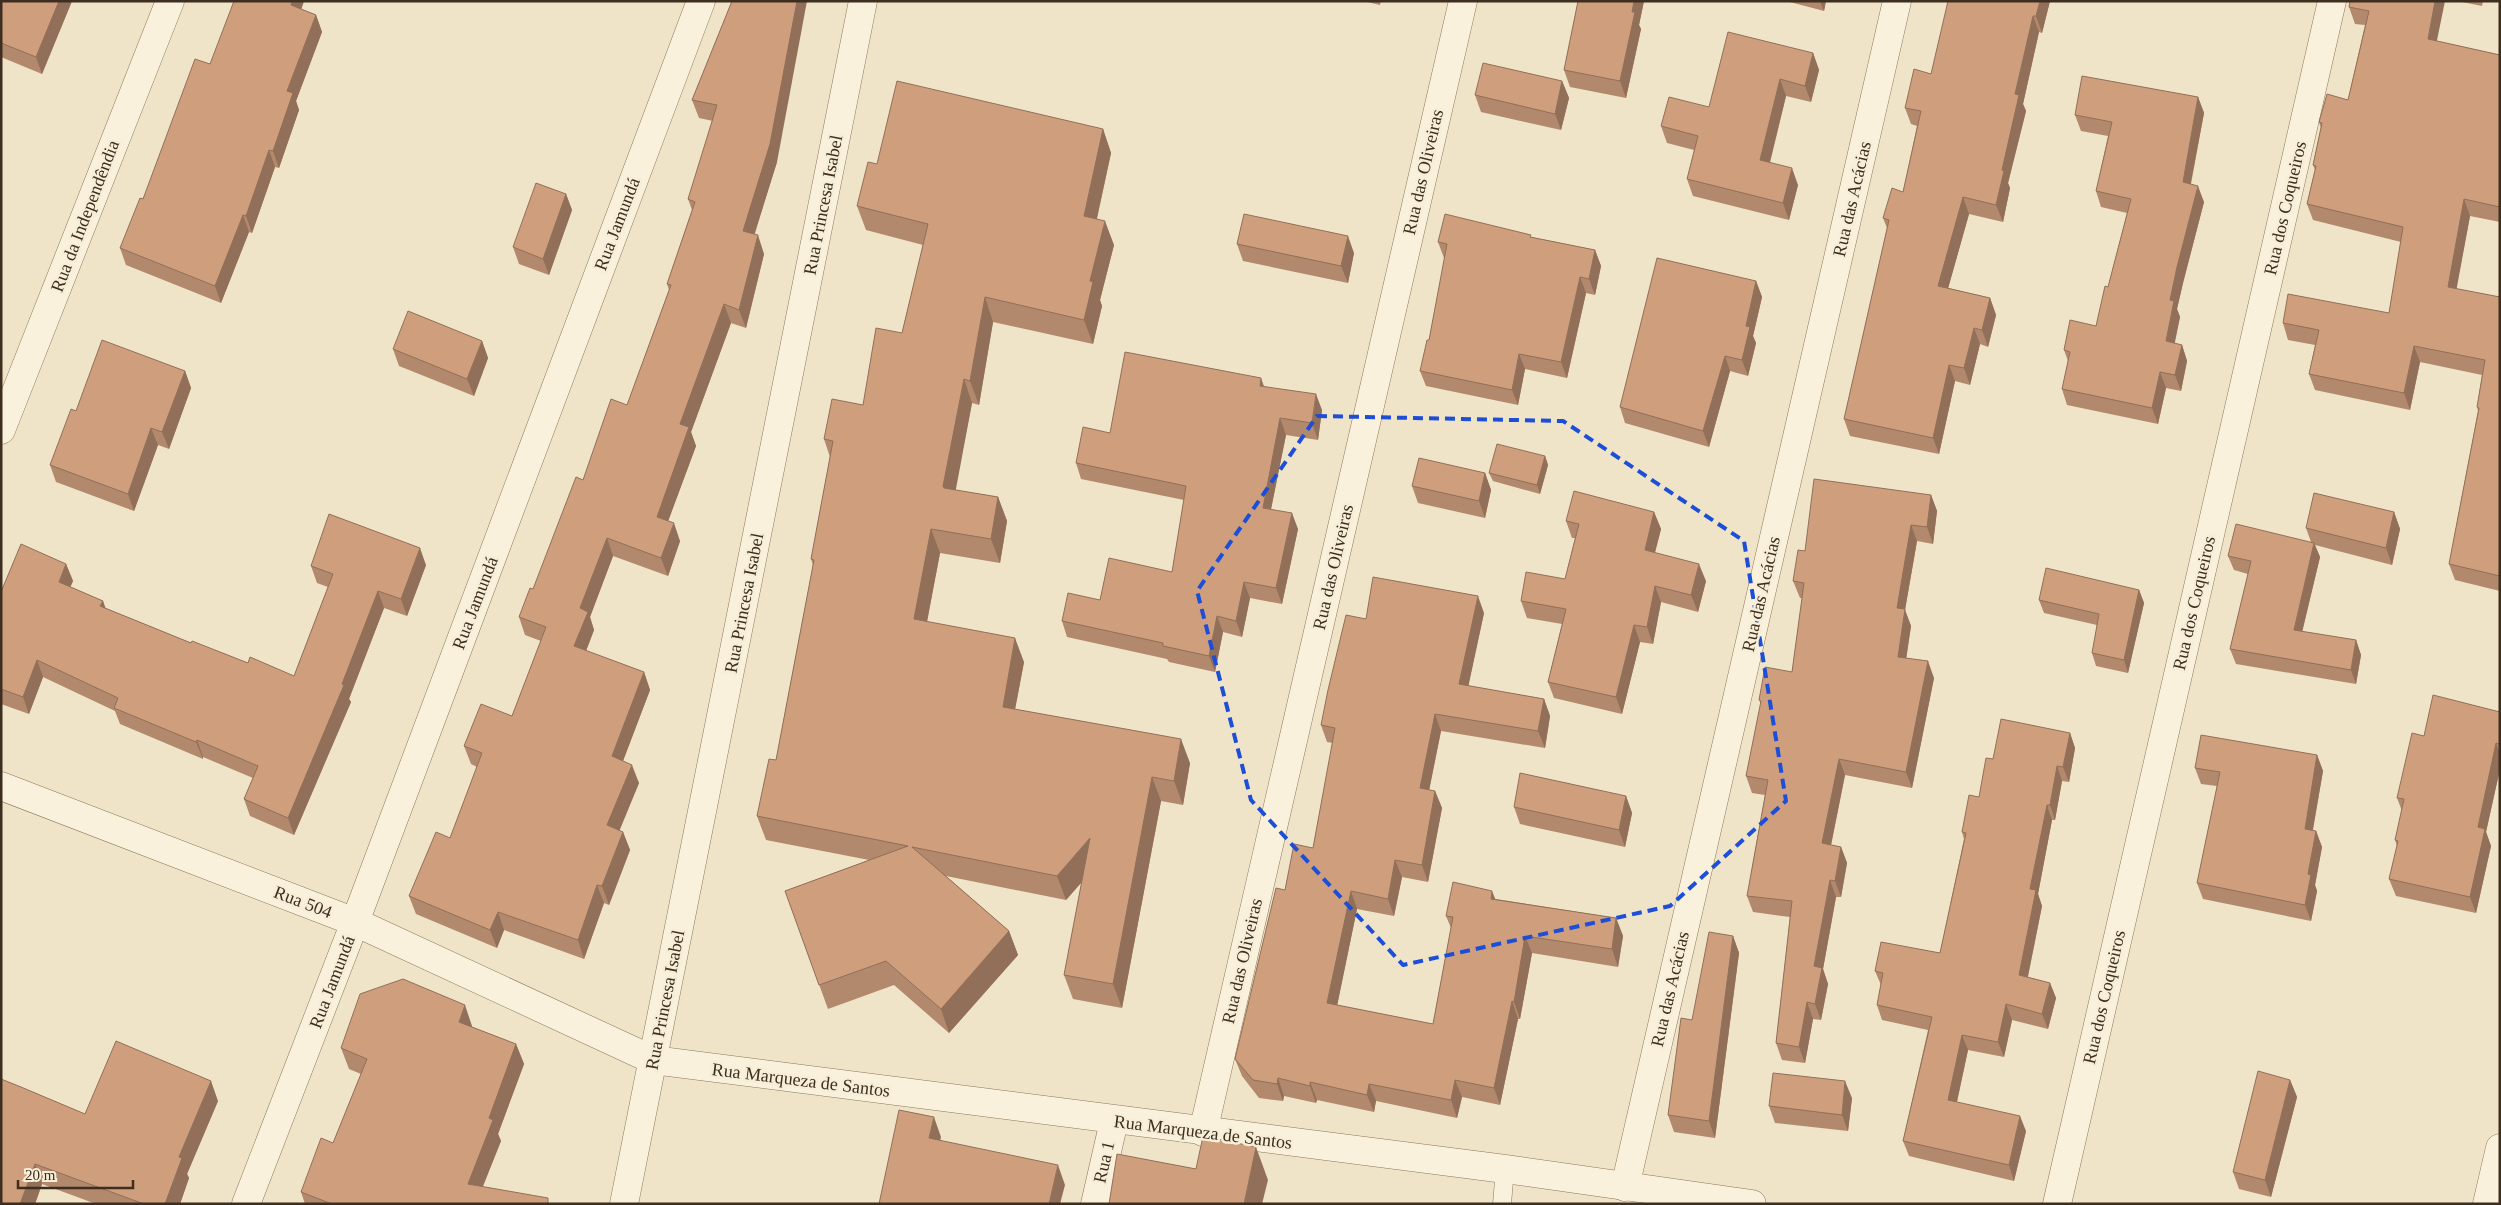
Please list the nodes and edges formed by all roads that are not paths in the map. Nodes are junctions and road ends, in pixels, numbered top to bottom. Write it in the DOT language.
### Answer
graph roads {
  1 [pos="170,1"];
  2 [pos="701,1"];
  3 [pos="863,1"];
  4 [pos="1463,1"];
  5 [pos="1897,1"];
  6 [pos="2332,1"];
  7 [pos="1,430"];
  8 [pos="1,786"];
  9 [pos="355,922"];
  10 [pos="653,1060"];
  11 [pos="1114,1121"];
  12 [pos="1203,1132"];
  13 [pos="2500,1148"];
  14 [pos="1505,1169"];
  15 [pos="1625,1187"];
  16 [pos="246,1204"];
  17 [pos="624,1204"];
  18 [pos="1095,1204"];
  19 [pos="1502,1204"];
  20 [pos="1752,1204"];
  21 [pos="2057,1204"];
  22 [pos="2487,1204"];
  1 -- 7 [label="street, Rua da Independêndia"];
  2 -- 9 [label="street, Rua Jamundá"];
  3 -- 10 [label="street, Rua Princesa Isabel"];
  4 -- 12 [label="street, Rua das Oliveiras"];
  5 -- 15 [label="street, Rua das Acácias"];
  6 -- 21 [label="street, Rua dos Coqueiros"];
  8 -- 9 [label="street, Rua 504"];
  9 -- 10 [label="street, Rua 504"];
  9 -- 16 [label="street, Rua Jamundá"];
  10 -- 11 [label="street, Rua Marqueza de Santos"];
  10 -- 17 [label="street, Rua Princesa Isabel"];
  11 -- 12 [label="street, Rua Marqueza de Santos"];
  11 -- 18 [label="street, Rua 1"];
  12 -- 14 [label="street, Rua Marqueza de Santos"];
  13 -- 22 [label="street"];
  14 -- 15 [label="street, Rua Marqueza de Santos"];
  14 -- 19 [label="lane"];
  15 -- 20 [label="street, Rua Marqueza de Santos"];
}
